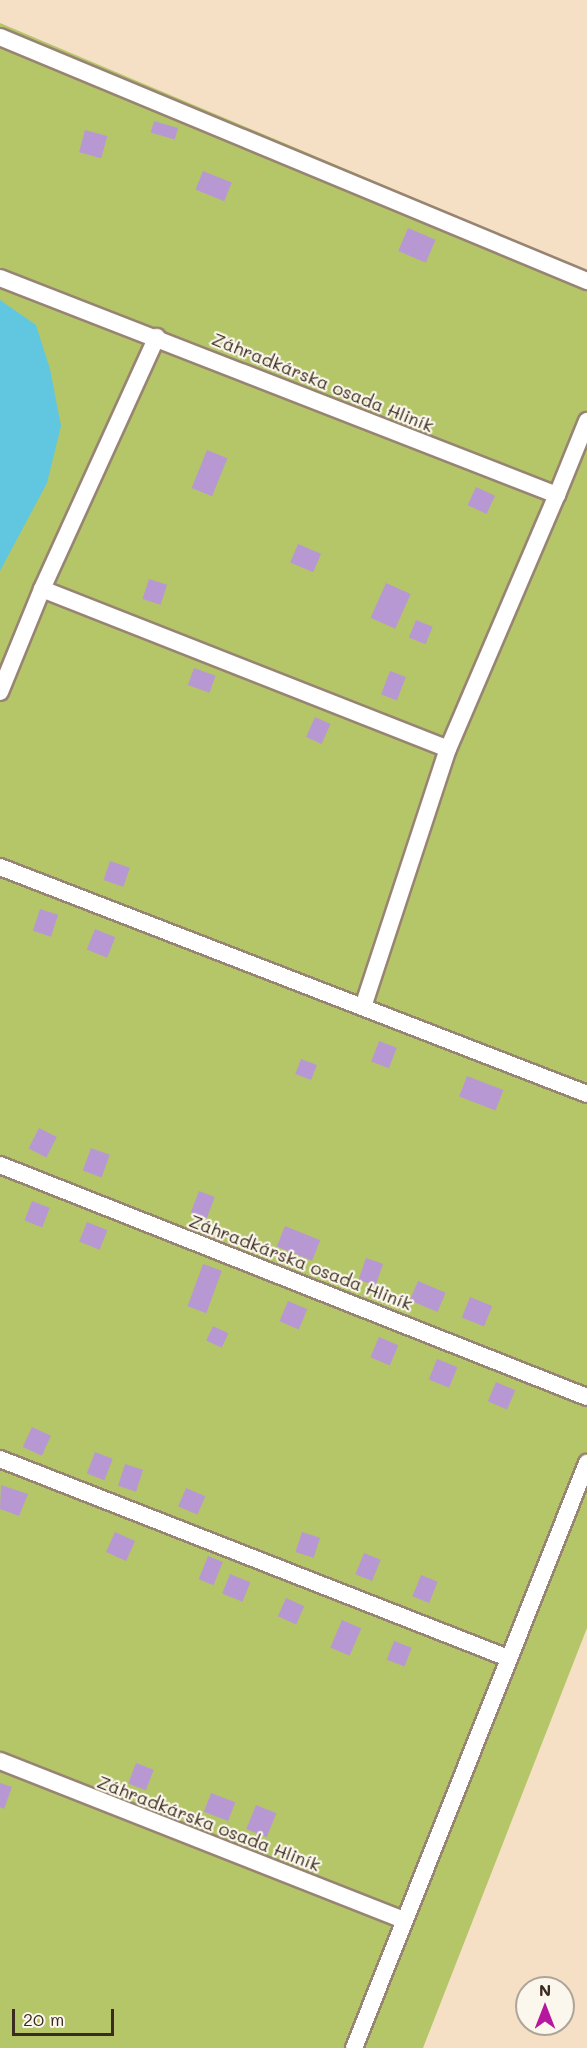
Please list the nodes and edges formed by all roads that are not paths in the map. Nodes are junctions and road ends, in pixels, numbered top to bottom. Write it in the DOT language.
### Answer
graph roads {
  1 [pos="0,37"];
  2 [pos="0,278"];
  3 [pos="587,281"];
  4 [pos="157,337"];
  5 [pos="587,421"];
  6 [pos="557,495"];
  7 [pos="42,589"];
  8 [pos="0,692"];
  9 [pos="448,749"];
  10 [pos="0,867"];
  11 [pos="363,1007"];
  12 [pos="587,1094"];
  13 [pos="0,1165"];
  14 [pos="587,1397"];
  15 [pos="0,1459"];
  16 [pos="587,1463"];
  17 [pos="508,1658"];
  18 [pos="0,1761"];
  19 [pos="404,1920"];
  20 [pos="354,2048"];
  1 -- 3 [label="lane"];
  2 -- 4 [label="lane, Záhradkárska osada Hliník"];
  4 -- 6 [label="lane, Záhradkárska osada Hliník"];
  4 -- 7 [label="lane"];
  5 -- 6 [label="lane"];
  6 -- 9 [label="lane"];
  7 -- 8 [label="lane"];
  7 -- 9 [label="lane"];
  9 -- 11 [label="lane"];
  10 -- 11 [label="lane"];
  11 -- 12 [label="lane"];
  13 -- 14 [label="lane, Záhradkárska osada Hliník"];
  15 -- 17 [label="lane"];
  16 -- 17 [label="lane"];
  17 -- 19 [label="lane"];
  18 -- 19 [label="lane, Záhradkárska osada Hliník"];
  19 -- 20 [label="lane"];
}
